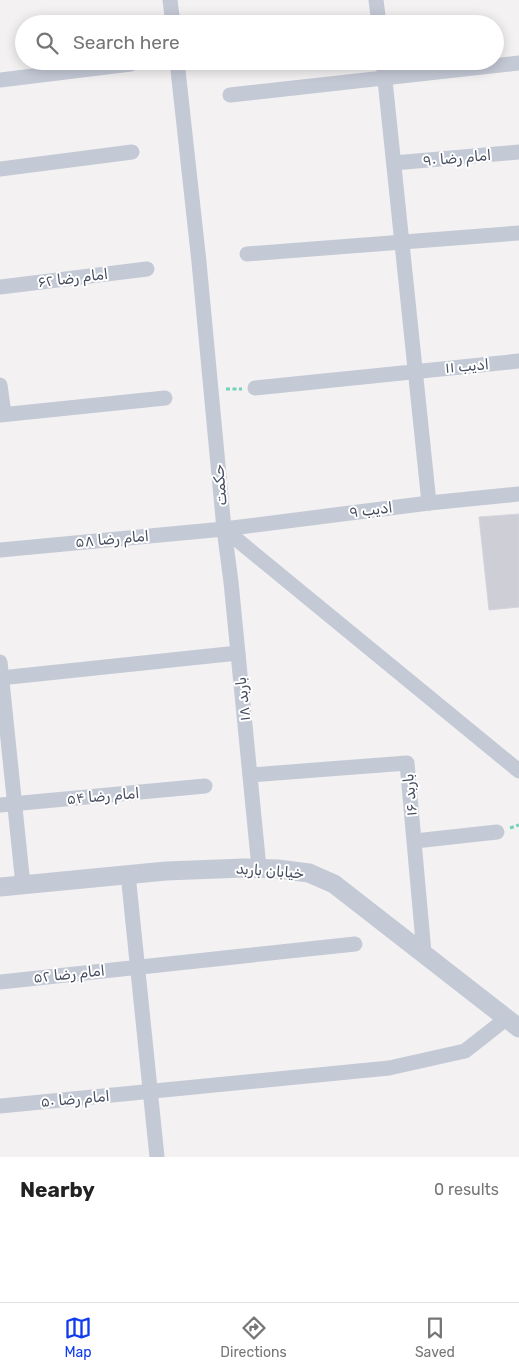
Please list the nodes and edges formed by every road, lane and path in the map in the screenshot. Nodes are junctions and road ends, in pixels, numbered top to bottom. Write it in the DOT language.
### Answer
graph roads {
  1 [pos="170,0"];
  2 [pos="376,0"];
  3 [pos="172,15"];
  4 [pos="378,15"];
  5 [pos="519,63"];
  6 [pos="504,65"];
  7 [pos="82,70"];
  8 [pos="178,70"];
  9 [pos="384,70"];
  10 [pos="456,70"];
  11 [pos="385,78"];
  12 [pos="0,80"];
  13 [pos="230,96"];
  14 [pos="132,152"];
  15 [pos="519,152"];
  16 [pos="394,163"];
  17 [pos="0,169"];
  18 [pos="519,233"];
  19 [pos="402,242"];
  20 [pos="247,254"];
  21 [pos="147,269"];
  22 [pos="0,287"];
  23 [pos="519,361"];
  24 [pos="416,370"];
  25 [pos="0,385"];
  26 [pos="255,388"];
  27 [pos="212,390"];
  28 [pos="165,398"];
  29 [pos="2,415"];
  30 [pos="519,494"];
  31 [pos="430,503"];
  32 [pos="224,529"];
  33 [pos="0,550"];
  34 [pos="238,653"];
  35 [pos="1,673"];
  36 [pos="519,771"];
  37 [pos="250,775"];
  38 [pos="205,786"];
  39 [pos="8,804"];
  40 [pos="497,832"];
  41 [pos="414,841"];
  42 [pos="259,868"];
  43 [pos="128,874"];
  44 [pos="23,885"];
  45 [pos="0,887"];
  46 [pos="355,944"];
  47 [pos="424,953"];
  48 [pos="137,967"];
  49 [pos="0,982"];
  50 [pos="513,1023"];
  51 [pos="150,1092"];
  52 [pos="0,1106"];
  53 [pos="157,1157"];
  1 -- 3 [label="street"];
  2 -- 4 [label="street"];
  5 -- 6 [label="street"];
  7 -- 12 [label="street"];
  8 -- 27 [label="street, حکمت"];
  9 -- 11 [label="street"];
  10 -- 11 [label="street"];
  11 -- 13 [label="street"];
  11 -- 16 [label="street"];
  14 -- 17 [label="street"];
  15 -- 16 [label="street, امام رضا ۹۰"];
  16 -- 19 [label="street"];
  18 -- 19 [label="street"];
  19 -- 20 [label="street"];
  19 -- 24 [label="street"];
  21 -- 22 [label="street, امام رضا ۶۲"];
  23 -- 24 [label="street, ادیب ۱۱"];
  24 -- 26 [label="street, ادیب ۱۱"];
  24 -- 31 [label="street"];
  25 -- 29 [label="street"];
  26 -- 27 [label="path"];
  27 -- 32 [label="street, حکمت"];
  28 -- 29 [label="street"];
  30 -- 31 [label="street, ادیب ۹"];
  31 -- 32 [label="street, ادیب ۹"];
  32 -- 33 [label="street, امام رضا ۵۸"];
  32 -- 34 [label="street, باربد ۱۸"];
  32 -- 36 [label="street"];
  34 -- 35 [label="street"];
  34 -- 37 [label="street, باربد ۱۸"];
  35 -- 39 [label="street"];
  37 -- 41 [label="street, باربد ۱۶"];
  37 -- 42 [label="street, باربد ۱۸"];
  38 -- 39 [label="street, امام رضا ۵۴"];
  39 -- 44 [label="street"];
  40 -- 41 [label="street"];
  41 -- 47 [label="street, باربد ۱۶"];
  42 -- 43 [label="street, خیابان باربد"];
  42 -- 47 [label="street, خیابان باربد"];
  43 -- 44 [label="street, خیابان باربد"];
  43 -- 48 [label="street"];
  44 -- 45 [label="street, خیابان باربد"];
  46 -- 48 [label="street, امام رضا ۵۲"];
  47 -- 50 [label="street, خیابان باربد"];
  48 -- 49 [label="street, امام رضا ۵۲"];
  48 -- 51 [label="street"];
  50 -- 51 [label="street, امام رضا ۵۰"];
  51 -- 52 [label="street, امام رضا ۵۰"];
  51 -- 53 [label="street"];
}
